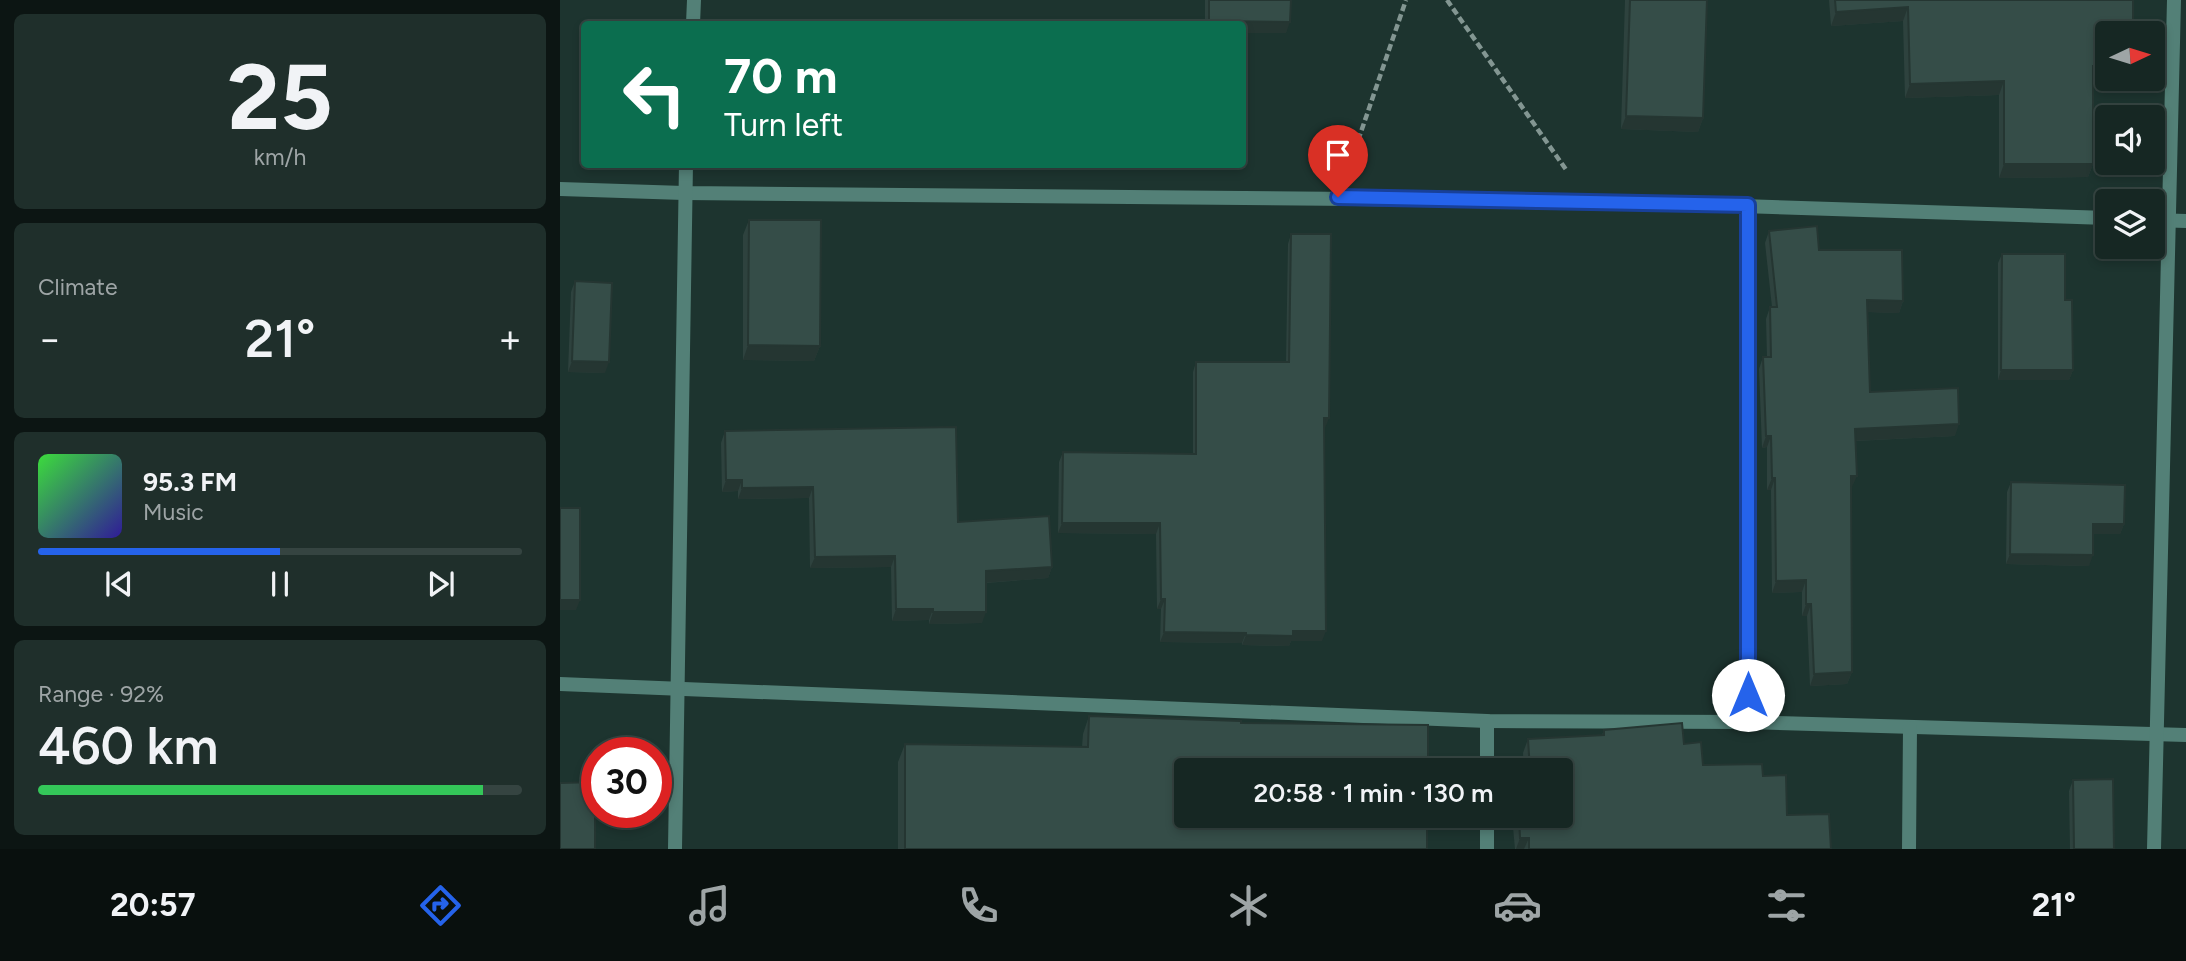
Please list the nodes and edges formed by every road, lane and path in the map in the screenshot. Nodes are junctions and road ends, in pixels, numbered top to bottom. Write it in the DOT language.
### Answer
graph roads {
  1 [pos="694,0"];
  2 [pos="1406,0"];
  3 [pos="1447,0"];
  4 [pos="2174,0"];
  5 [pos="693,21"];
  6 [pos="686,168"];
  7 [pos="560,189"];
  8 [pos="684,193"];
  9 [pos="1338,197"];
  10 [pos="1588,201"];
  11 [pos="1748,205"];
  12 [pos="2095,218"];
  13 [pos="2165,220"];
  14 [pos="2169,220"];
  15 [pos="2186,221"];
  16 [pos="560,684"];
  17 [pos="678,688"];
  18 [pos="1487,721"];
  19 [pos="1748,722"];
  20 [pos="1910,729"];
  21 [pos="2157,734"];
  22 [pos="2186,735"];
  23 [pos="1487,758"];
  24 [pos="1487,828"];
  25 [pos="675,849"];
  26 [pos="1487,849"];
  27 [pos="1909,849"];
  28 [pos="2154,849"];
  1 -- 5 [label="street"];
  2 -- 9 [label="path"];
  3 -- 10 [label="path"];
  4 -- 14 [label="street"];
  6 -- 8 [label="street"];
  7 -- 8 [label="street"];
  8 -- 9 [label="street"];
  8 -- 17 [label="street"];
  9 -- 10 [label="street"];
  10 -- 11 [label="street"];
  11 -- 12 [label="street"];
  11 -- 19 [label="street"];
  13 -- 14 [label="street"];
  14 -- 15 [label="street"];
  14 -- 21 [label="street"];
  16 -- 17 [label="street"];
  17 -- 18 [label="street"];
  17 -- 25 [label="street"];
  18 -- 19 [label="street"];
  18 -- 23 [label="street"];
  19 -- 20 [label="street"];
  20 -- 21 [label="street"];
  20 -- 27 [label="street"];
  21 -- 22 [label="street"];
  21 -- 28 [label="street"];
  24 -- 26 [label="street"];
}
